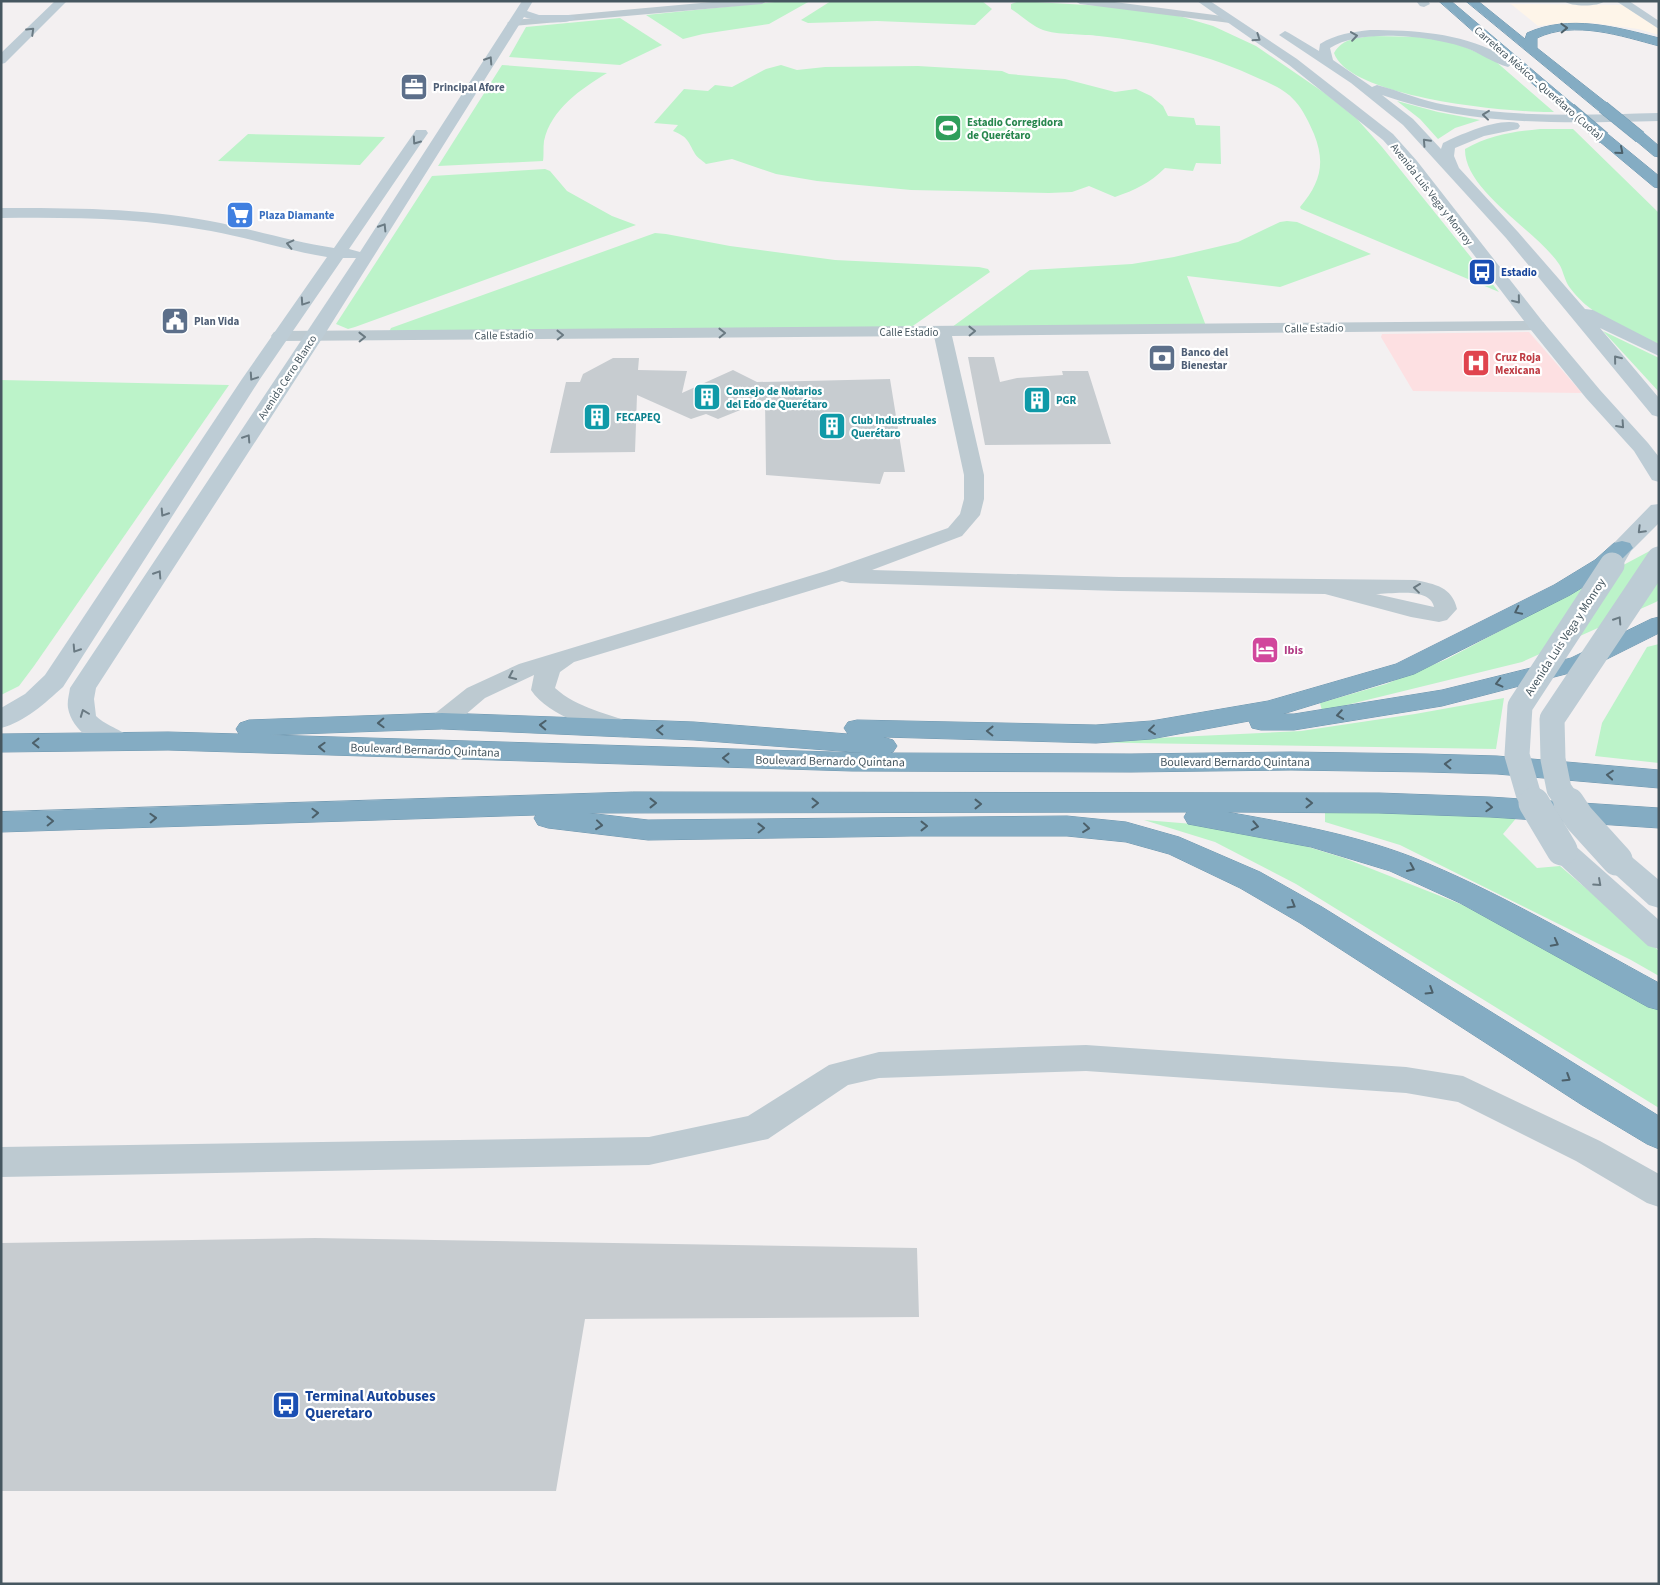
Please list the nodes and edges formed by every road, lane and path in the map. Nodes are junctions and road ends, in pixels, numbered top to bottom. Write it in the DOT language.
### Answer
graph roads {
  1 [pos="46,1"];
  2 [pos="62,1"];
  3 [pos="528,1"];
  4 [pos="762,1"];
  5 [pos="1080,1"];
  6 [pos="1202,1"];
  7 [pos="1444,1"];
  8 [pos="1471,1"];
  9 [pos="1490,1"];
  10 [pos="1569,1"];
  11 [pos="1600,1"];
  12 [pos="1621,1"];
  13 [pos="516,12"];
  14 [pos="31,15"];
  15 [pos="570,18"];
  16 [pos="1230,20"];
  17 [pos="1453,24"];
  18 [pos="1659,26"];
  19 [pos="1278,31"];
  20 [pos="1659,42"];
  21 [pos="484,44"];
  22 [pos="1529,48"];
  23 [pos="1,60"];
  24 [pos="1327,63"];
  25 [pos="1508,63"];
  26 [pos="1355,80"];
  27 [pos="1545,87"];
  28 [pos="1659,117"];
  29 [pos="430,122"];
  30 [pos="1659,124"];
  31 [pos="1659,153"];
  32 [pos="1635,164"];
  33 [pos="1452,170"];
  34 [pos="1659,184"];
  35 [pos="1659,198"];
  36 [pos="1486,206"];
  37 [pos="1,213"];
  38 [pos="1,221"];
  39 [pos="1462,231"];
  40 [pos="333,260"];
  41 [pos="361,261"];
  42 [pos="1574,306"];
  43 [pos="1537,326"];
  44 [pos="942,331"];
  45 [pos="280,336"];
  46 [pos="314,337"];
  47 [pos="1659,351"];
  48 [pos="1659,411"];
  49 [pos="1659,476"];
  50 [pos="1659,510"];
  51 [pos="1617,557"];
  52 [pos="1659,558"];
  53 [pos="834,576"];
  54 [pos="1326,587"];
  55 [pos="1659,624"];
  56 [pos="574,654"];
  57 [pos="1,720"];
  58 [pos="442,721"];
  59 [pos="1200,722"];
  60 [pos="627,730"];
  61 [pos="763,735"];
  62 [pos="168,741"];
  63 [pos="120,742"];
  64 [pos="1,743"];
  65 [pos="1131,763"];
  66 [pos="1659,779"];
  67 [pos="1103,804"];
  68 [pos="481,808"];
  69 [pos="1659,818"];
  70 [pos="1,822"];
  71 [pos="1659,897"];
  72 [pos="1659,938"];
  73 [pos="1659,998"];
  74 [pos="1659,1134"];
  75 [pos="1,1162"];
  76 [pos="1659,1192"];
  1 -- 14 [label="main road"];
  23 -- 2 [label="main road, one-way"];
  3 -- 13 [label="main road, Avenida Cerro Blanco"];
  4 -- 15 [label="street"];
  5 -- 16 [label="street"];
  6 -- 16 [label="main road, Avenida Luis Vega y Monroy"];
  7 -- 27 [label="highway, Carretera México - Querétaro (Cuota)"];
  8 -- 22 [label="highway, Carretera México - Querétaro (Cuota)"];
  9 -- 22 [label="highway"];
  10 -- 11 [label="street"];
  12 -- 18 [label="main road"];
  13 -- 15 [label="main road"];
  13 -- 21 [label="main road, Avenida Cerro Blanco"];
  41 -- 13 [label="main road, Avenida Cerro Blanco, one-way"];
  16 -- 39 [label="main road, Avenida Luis Vega y Monroy, one-way"];
  17 -- 25 [label="highway"];
  19 -- 24 [label="main road"];
  22 -- 20 [label="highway, one-way"];
  22 -- 31 [label="highway, Carretera México - Querétaro (Cuota), bridge"];
  24 -- 25 [label="main road, one-way"];
  24 -- 26 [label="main road"];
  25 -- 27 [label="highway"];
  28 -- 26 [label="main road, one-way"];
  33 -- 26 [label="main road, one-way"];
  27 -- 32 [label="highway, Carretera México - Querétaro (Cuota), one-way, bridge"];
  29 -- 40 [label="main road, one-way"];
  30 -- 33 [label="main road"];
  32 -- 34 [label="highway, Carretera México - Querétaro (Cuota)"];
  32 -- 35 [label="highway, Carretera México - Querétaro (Cuota)"];
  33 -- 36 [label="main road"];
  36 -- 39 [label="main road"];
  36 -- 42 [label="main road"];
  40 -- 37 [label="main road, one-way"];
  38 -- 40 [label="main road"];
  39 -- 43 [label="main road, Avenida Luis Vega y Monroy, one-way"];
  40 -- 41 [label="main road"];
  40 -- 45 [label="main road, one-way"];
  41 -- 46 [label="main road, Avenida Cerro Blanco"];
  42 -- 47 [label="main road"];
  48 -- 42 [label="main road, one-way"];
  44 -- 43 [label="street, Calle Estadio, one-way"];
  43 -- 49 [label="main road, Avenida Luis Vega y Monroy, one-way"];
  46 -- 44 [label="street, Calle Estadio, one-way"];
  44 -- 53 [label="street"];
  45 -- 46 [label="street, Calle Estadio"];
  45 -- 57 [label="main road, one-way"];
  63 -- 46 [label="main road, Avenida Cerro Blanco, one-way"];
  50 -- 51 [label="main road, Avenida Luis Vega y Monroy, one-way"];
  51 -- 59 [label="highway, one-way"];
  51 -- 72 [label="main road, Avenida Luis Vega y Monroy, one-way, bridge"];
  71 -- 52 [label="main road, one-way, bridge"];
  53 -- 54 [label="street"];
  53 -- 56 [label="street"];
  55 -- 59 [label="highway, one-way"];
  56 -- 58 [label="street, one-way"];
  56 -- 60 [label="street"];
  60 -- 58 [label="highway, one-way"];
  58 -- 62 [label="highway, one-way"];
  59 -- 61 [label="highway, one-way"];
  61 -- 60 [label="highway, one-way"];
  61 -- 65 [label="highway"];
  62 -- 63 [label="highway, Boulevard Bernardo Quintana"];
  65 -- 62 [label="highway, Boulevard Bernardo Quintana, one-way"];
  63 -- 64 [label="highway, Boulevard Bernardo Quintana, one-way"];
  66 -- 65 [label="highway, Boulevard Bernardo Quintana, one-way"];
  68 -- 67 [label="highway, one-way"];
  67 -- 69 [label="highway, one-way"];
  67 -- 73 [label="highway, one-way"];
  70 -- 68 [label="highway, one-way"];
  68 -- 74 [label="highway, one-way"];
  75 -- 76 [label="street"];
}
